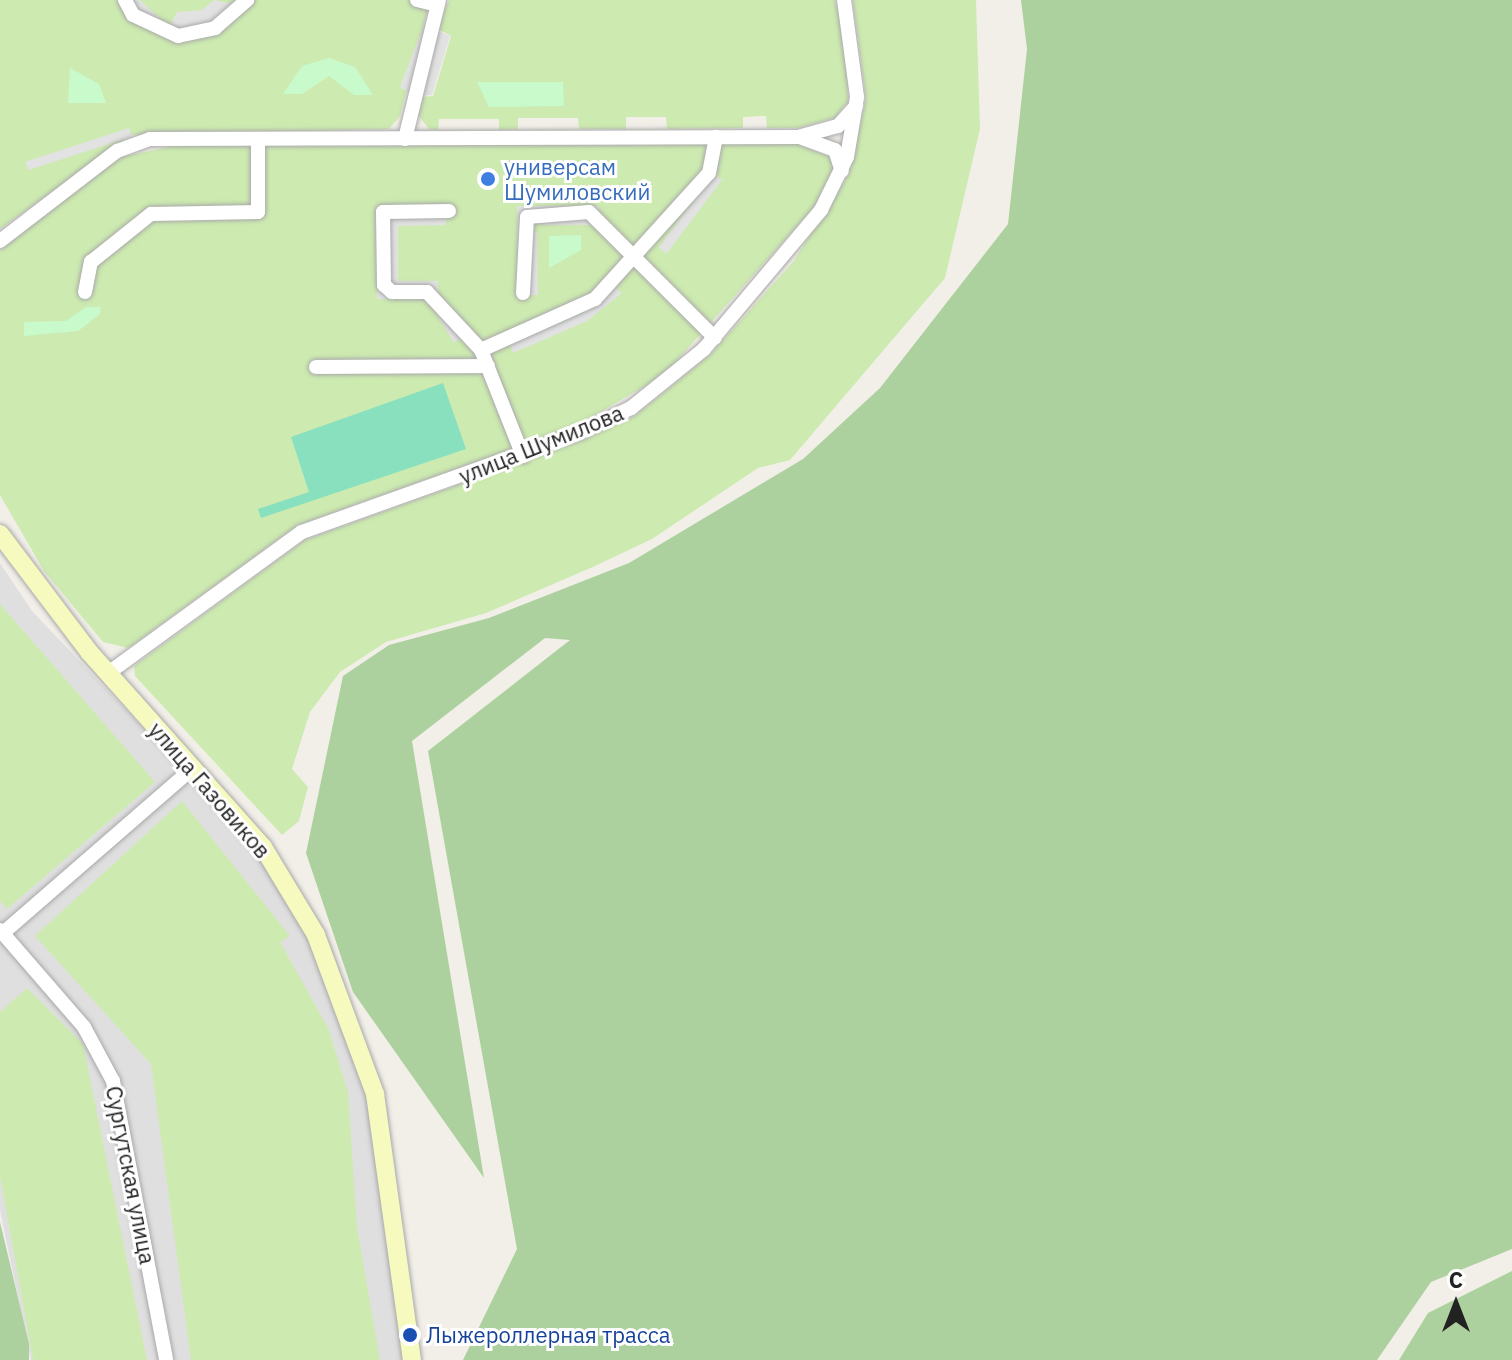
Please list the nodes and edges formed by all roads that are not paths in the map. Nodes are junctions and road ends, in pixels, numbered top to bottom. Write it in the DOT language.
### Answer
graph roads {
  1 [pos="125,0"];
  2 [pos="247,0"];
  3 [pos="417,0"];
  4 [pos="844,0"];
  5 [pos="438,3"];
  6 [pos="857,97"];
  7 [pos="831,128"];
  8 [pos="716,137"];
  9 [pos="798,137"];
  10 [pos="853,138"];
  11 [pos="258,139"];
  12 [pos="405,139"];
  13 [pos="831,147"];
  14 [pos="842,171"];
  15 [pos="449,211"];
  16 [pos="0,241"];
  17 [pos="637,258"];
  18 [pos="85,292"];
  19 [pos="523,293"];
  20 [pos="715,338"];
  21 [pos="481,350"];
  22 [pos="488,366"];
  23 [pos="316,367"];
  24 [pos="523,456"];
  25 [pos="0,534"];
  26 [pos="107,674"];
  27 [pos="193,768"];
  28 [pos="1,932"];
  29 [pos="166,1360"];
  30 [pos="412,1360"];
  1 -- 2 [label="street"];
  3 -- 5 [label="street"];
  4 -- 6 [label="street, улица Шумилова"];
  5 -- 12 [label="street"];
  6 -- 7 [label="street"];
  6 -- 10 [label="street, улица Шумилова"];
  7 -- 9 [label="street"];
  7 -- 10 [label="street"];
  8 -- 9 [label="street"];
  8 -- 12 [label="street"];
  8 -- 17 [label="street"];
  9 -- 13 [label="street"];
  10 -- 13 [label="street"];
  10 -- 14 [label="street, улица Шумилова"];
  11 -- 12 [label="street"];
  11 -- 16 [label="street"];
  11 -- 18 [label="street"];
  13 -- 14 [label="street"];
  14 -- 20 [label="street, улица Шумилова"];
  15 -- 21 [label="street"];
  17 -- 19 [label="street"];
  17 -- 20 [label="street"];
  17 -- 21 [label="street"];
  20 -- 24 [label="street, улица Шумилова"];
  21 -- 22 [label="street"];
  22 -- 23 [label="street"];
  22 -- 24 [label="street"];
  24 -- 26 [label="street, улица Шумилова"];
  25 -- 26 [label="street, улица Газовиков"];
  26 -- 27 [label="street, улица Газовиков"];
  27 -- 28 [label="street"];
  27 -- 30 [label="street, улица Газовиков"];
  28 -- 29 [label="street, Сургутская улица"];
}
